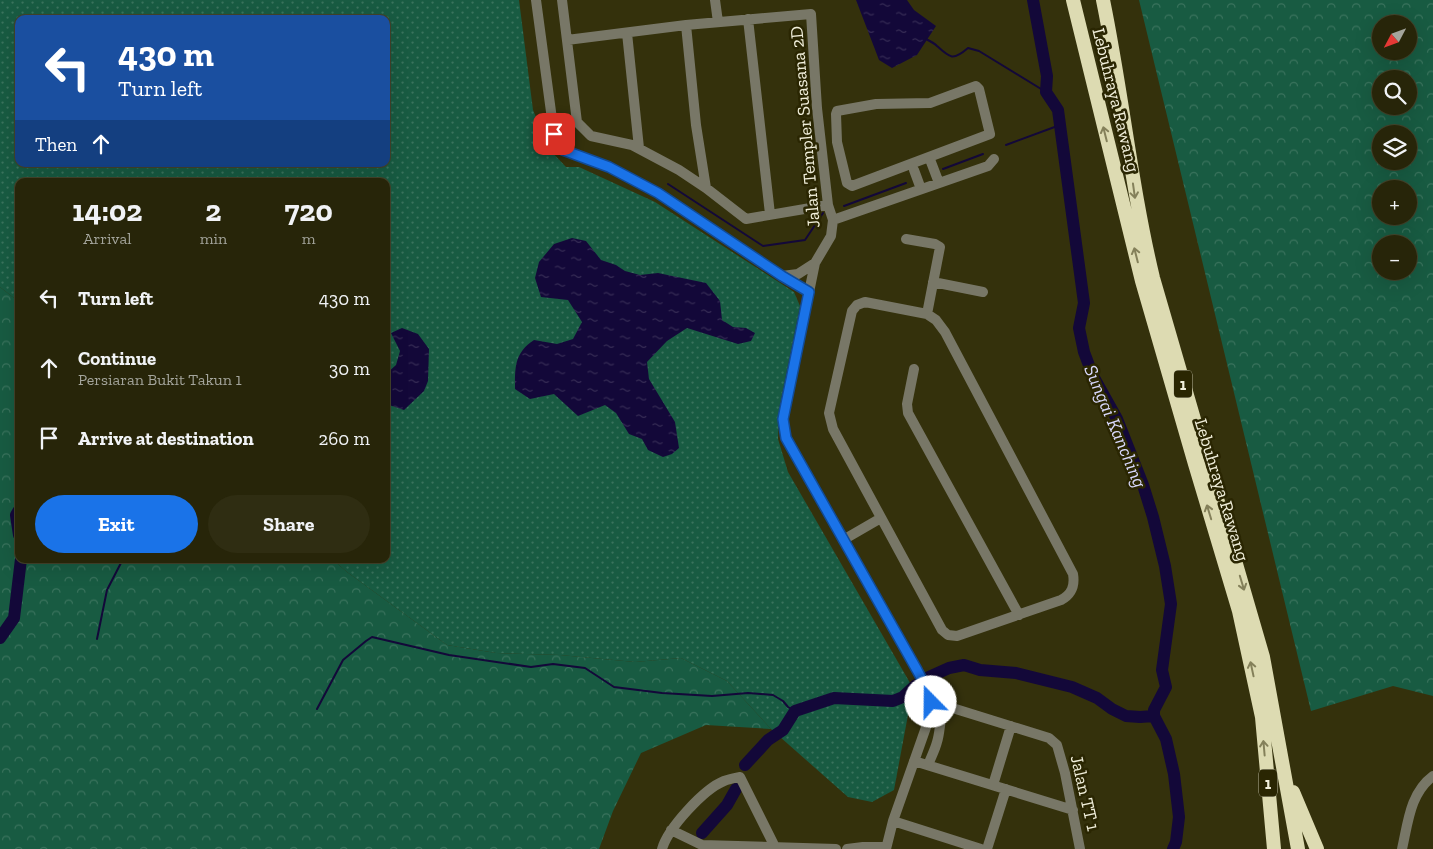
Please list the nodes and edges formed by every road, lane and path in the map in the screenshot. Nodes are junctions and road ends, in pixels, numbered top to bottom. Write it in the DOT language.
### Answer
graph roads {
  1 [pos="536,0"];
  2 [pos="562,0"];
  3 [pos="715,0"];
  4 [pos="1073,0"];
  5 [pos="1085,0"];
  6 [pos="1095,0"];
  7 [pos="1103,0"];
  8 [pos="748,19"];
  9 [pos="718,22"];
  10 [pos="686,25"];
  11 [pos="1080,32"];
  12 [pos="627,33"];
  13 [pos="1110,34"];
  14 [pos="567,40"];
  15 [pos="990,134"];
  16 [pos="639,148"];
  17 [pos="994,159"];
  18 [pos="939,183"];
  19 [pos="706,188"];
  20 [pos="921,189"];
  21 [pos="828,204"];
  22 [pos="770,214"];
  23 [pos="833,220"];
  24 [pos="906,239"];
  25 [pos="815,264"];
  26 [pos="782,276"];
  27 [pos="933,282"];
  28 [pos="809,292"];
  29 [pos="983,292"];
  30 [pos="927,314"];
  31 [pos="914,369"];
  32 [pos="881,518"];
  33 [pos="843,540"];
  34 [pos="1019,615"];
  35 [pos="1011,726"];
  36 [pos="1282,758"];
  37 [pos="914,761"];
  38 [pos="928,765"];
  39 [pos="1431,778"];
  40 [pos="993,785"];
  41 [pos="1006,789"];
  42 [pos="1073,810"];
  43 [pos="893,821"];
  44 [pos="671,830"];
  45 [pos="775,846"];
  46 [pos="863,848"];
  47 [pos="886,848"];
  48 [pos="662,849"];
  49 [pos="836,849"];
  50 [pos="847,849"];
  51 [pos="980,849"];
  52 [pos="988,849"];
  53 [pos="1080,849"];
  54 [pos="1274,849"];
  55 [pos="1298,849"];
  56 [pos="1316,849"];
  57 [pos="1402,849"];
  1 -- 26 [label="street"];
  2 -- 14 [label="street"];
  3 -- 9 [label="street"];
  4 -- 11 [label="highway, Lebuhraya Rawang / 1"];
  5 -- 11 [label="highway"];
  6 -- 13 [label="highway"];
  7 -- 13 [label="highway, Lebuhraya Rawang / 1"];
  8 -- 9 [label="street"];
  8 -- 21 [label="street, Jalan Templer Suasana 2D"];
  8 -- 22 [label="street"];
  9 -- 10 [label="street"];
  10 -- 12 [label="street"];
  10 -- 19 [label="street"];
  54 -- 11 [label="highway, Lebuhraya Rawang / 1, one-way"];
  12 -- 14 [label="street"];
  12 -- 16 [label="street"];
  13 -- 36 [label="highway, Lebuhraya Rawang / 1, one-way"];
  14 -- 16 [label="street"];
  15 -- 15 [label="street"];
  16 -- 19 [label="street"];
  17 -- 18 [label="street"];
  18 -- 20 [label="street"];
  18 -- 20 [label="street"];
  19 -- 22 [label="street"];
  20 -- 23 [label="street"];
  21 -- 22 [label="street"];
  21 -- 23 [label="street, Jalan Templer Suasana 2D"];
  23 -- 25 [label="street, Jalan Templer Suasana 2D"];
  24 -- 27 [label="street"];
  25 -- 26 [label="street"];
  25 -- 28 [label="street, Jalan Templer Suasana 2D"];
  26 -- 28 [label="street"];
  27 -- 29 [label="street"];
  27 -- 30 [label="street"];
  28 -- 33 [label="street, Jalan Templer Suasana 2D"];
  30 -- 32 [label="street"];
  30 -- 34 [label="street"];
  31 -- 34 [label="street"];
  32 -- 33 [label="street"];
  32 -- 34 [label="street"];
  33 -- 37 [label="street, Jalan Templer Suasana 2D"];
  35 -- 38 [label="street"];
  35 -- 40 [label="street"];
  35 -- 42 [label="street, Jalan TT 1"];
  36 -- 55 [label="highway, Lebuhraya Rawang / 1"];
  36 -- 56 [label="highway"];
  37 -- 38 [label="street"];
  37 -- 43 [label="street, Jalan Templer Suasana 2D"];
  38 -- 40 [label="street"];
  39 -- 57 [label="street"];
  40 -- 41 [label="street"];
  41 -- 42 [label="street"];
  41 -- 52 [label="street"];
  42 -- 53 [label="street, Jalan TT 1"];
  43 -- 47 [label="street, Jalan Templer Suasana 2D"];
  43 -- 51 [label="street"];
  44 -- 45 [label="street"];
  44 -- 45 [label="street"];
  44 -- 48 [label="street"];
  45 -- 49 [label="street"];
  46 -- 47 [label="street"];
  46 -- 50 [label="street"];
}
